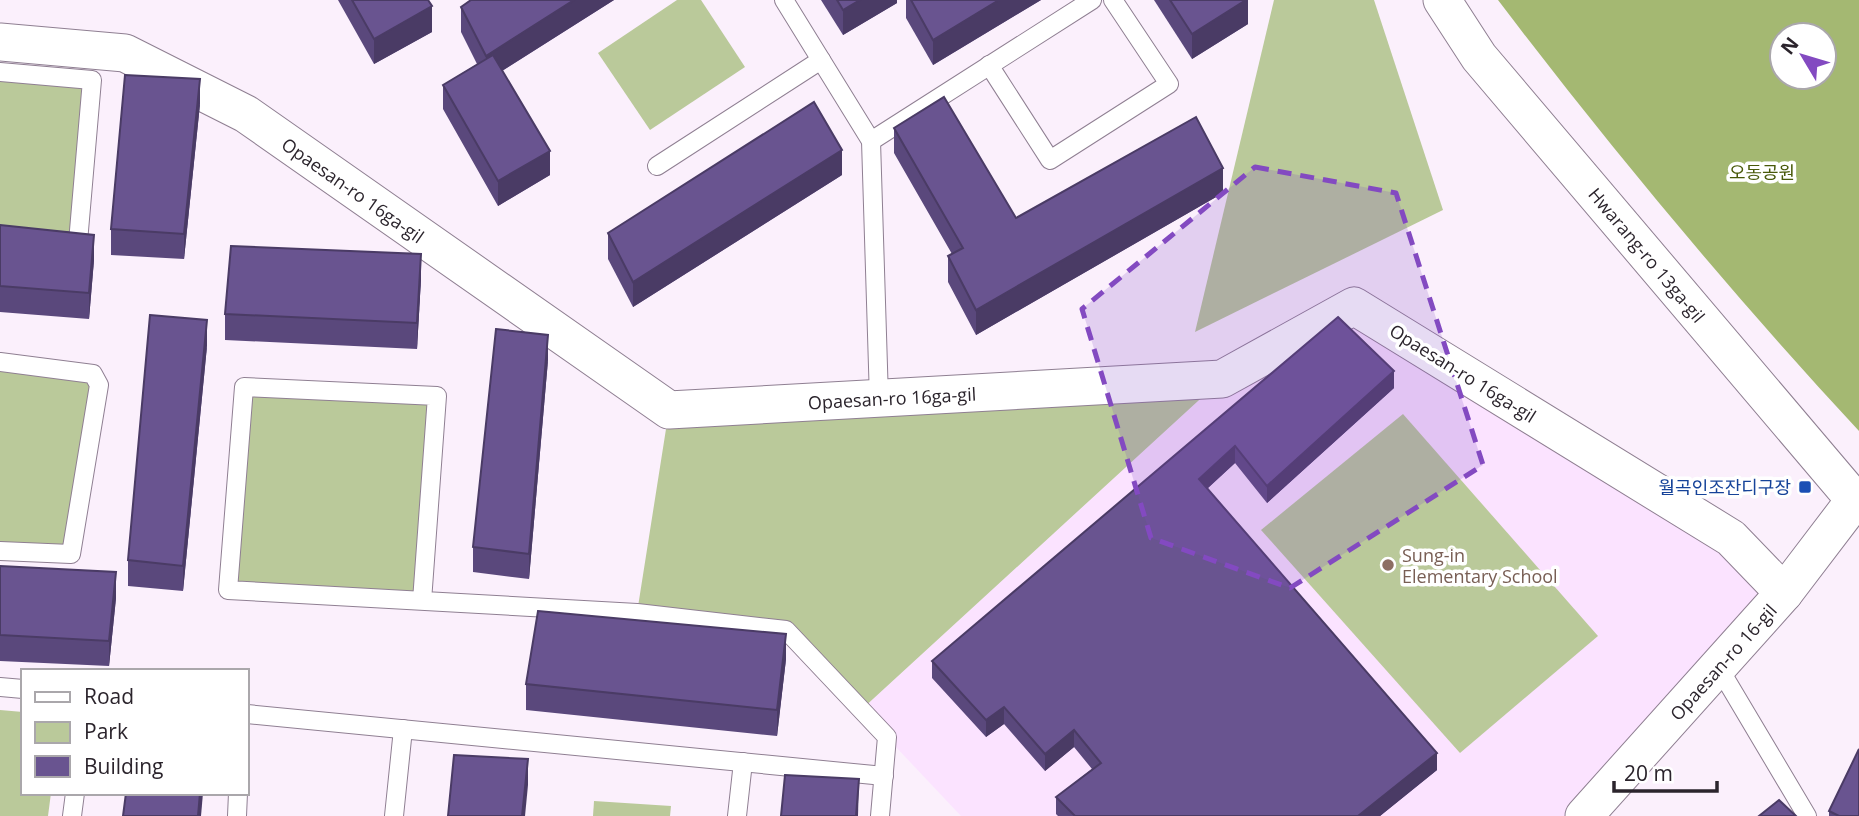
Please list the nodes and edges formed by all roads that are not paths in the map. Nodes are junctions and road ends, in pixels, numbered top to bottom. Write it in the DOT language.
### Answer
graph roads {
  1 [pos="784,0"];
  2 [pos="1092,0"];
  3 [pos="1113,0"];
  4 [pos="1442,0"];
  5 [pos="0,43"];
  6 [pos="821,60"];
  7 [pos="989,65"];
  8 [pos="0,72"];
  9 [pos="871,141"];
  10 [pos="657,166"];
  11 [pos="52,240"];
  12 [pos="0,362"];
  13 [pos="879,399"];
  14 [pos="1856,503"];
  15 [pos="0,551"];
  16 [pos="1784,593"];
  17 [pos="422,601"];
  18 [pos="1719,668"];
  19 [pos="0,687"];
  20 [pos="21,689"];
  21 [pos="248,714"];
  22 [pos="403,730"];
  23 [pos="743,762"];
  24 [pos="884,776"];
  25 [pos="75,795"];
  26 [pos="238,795"];
  27 [pos="72,816"];
  28 [pos="237,816"];
  29 [pos="394,816"];
  30 [pos="737,816"];
  31 [pos="880,816"];
  32 [pos="1584,816"];
  33 [pos="1807,816"];
  1 -- 6 [label="lane"];
  2 -- 7 [label="lane"];
  3 -- 7 [label="lane"];
  4 -- 14 [label="street, Hwarang-ro 13ga-gil"];
  5 -- 13 [label="street, Opaesan-ro 16ga-gil"];
  6 -- 9 [label="lane"];
  6 -- 10 [label="lane"];
  7 -- 9 [label="lane"];
  8 -- 11 [label="lane"];
  9 -- 13 [label="lane"];
  12 -- 15 [label="lane"];
  13 -- 16 [label="street, Opaesan-ro 16ga-gil"];
  14 -- 16 [label="street, Opaesan-ro 16-gil"];
  16 -- 18 [label="street, Opaesan-ro 16-gil"];
  17 -- 17 [label="lane"];
  17 -- 24 [label="lane"];
  18 -- 32 [label="street, Opaesan-ro 16-gil"];
  18 -- 33 [label="lane"];
  19 -- 20 [label="lane"];
  21 -- 22 [label="lane"];
  22 -- 23 [label="lane"];
  22 -- 29 [label="lane"];
  23 -- 24 [label="lane"];
  23 -- 30 [label="lane"];
  24 -- 31 [label="lane"];
  25 -- 27 [label="lane"];
  26 -- 28 [label="lane"];
}
